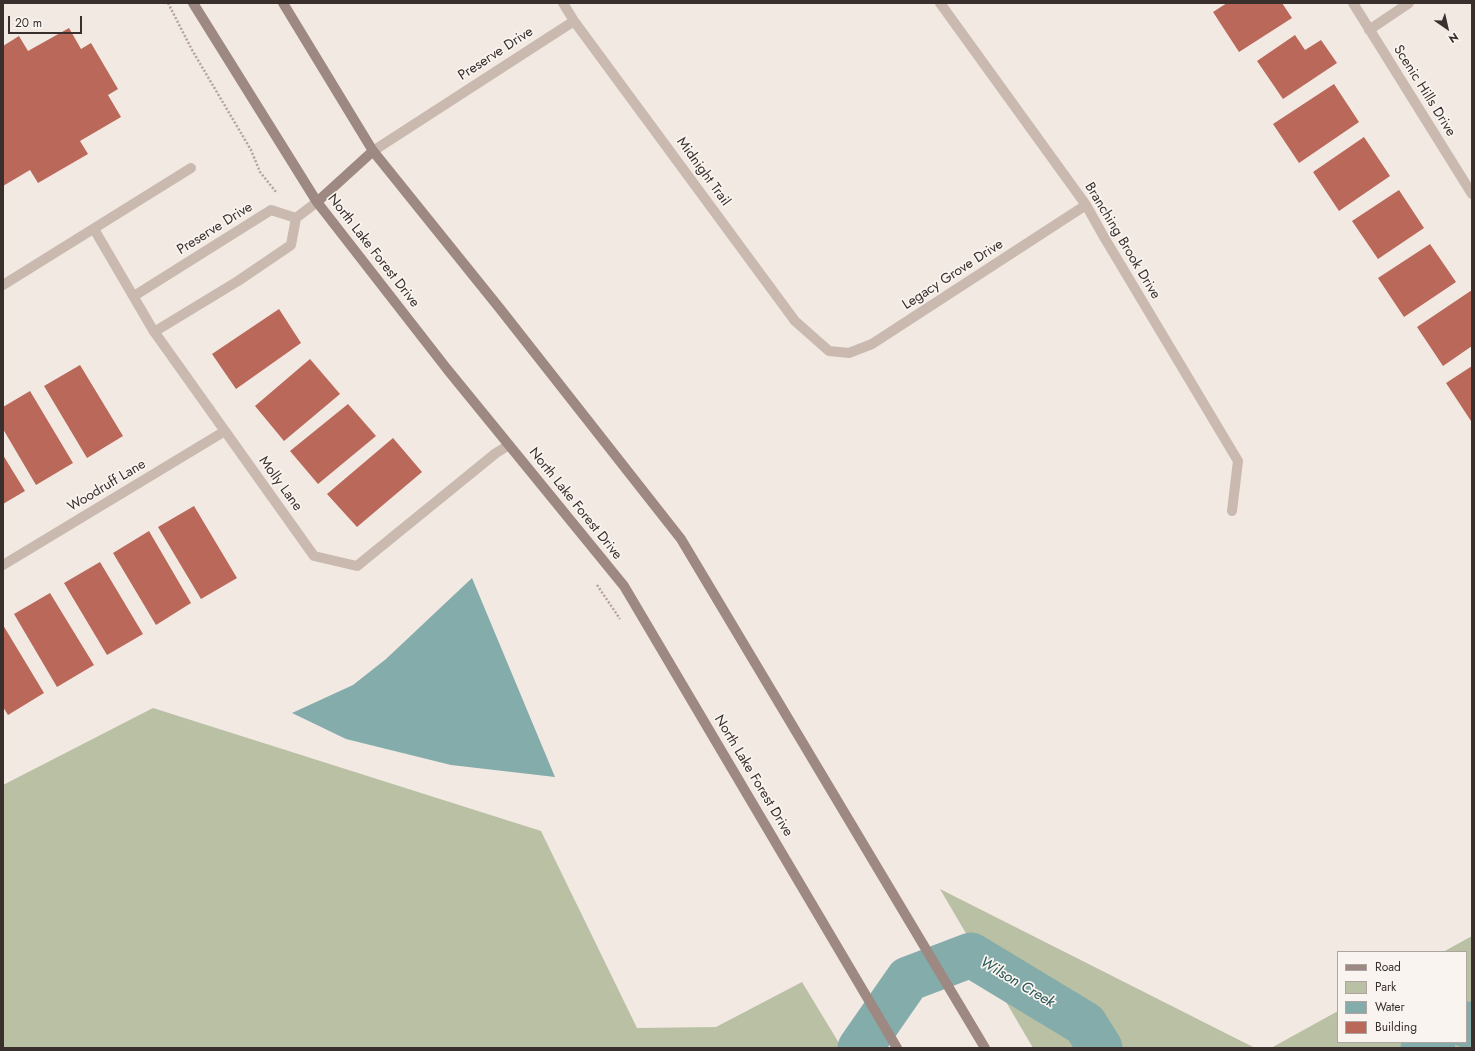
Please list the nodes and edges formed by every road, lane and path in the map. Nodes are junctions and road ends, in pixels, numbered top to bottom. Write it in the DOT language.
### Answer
graph roads {
  1 [pos="168,3"];
  2 [pos="193,3"];
  3 [pos="284,3"];
  4 [pos="563,3"];
  5 [pos="940,3"];
  6 [pos="1353,3"];
  7 [pos="1409,3"];
  8 [pos="574,21"];
  9 [pos="1369,30"];
  10 [pos="373,151"];
  11 [pos="191,168"];
  12 [pos="1472,194"];
  13 [pos="278,195"];
  14 [pos="316,202"];
  15 [pos="1086,205"];
  16 [pos="296,218"];
  17 [pos="94,229"];
  18 [pos="3,285"];
  19 [pos="134,296"];
  20 [pos="154,332"];
  21 [pos="829,351"];
  22 [pos="225,431"];
  23 [pos="509,445"];
  24 [pos="1232,512"];
  25 [pos="3,565"];
  26 [pos="597,584"];
  27 [pos="623,622"];
  28 [pos="897,1048"];
  29 [pos="985,1048"];
  1 -- 13 [label="path"];
  2 -- 14 [label="main road, North Lake Forest Drive"];
  3 -- 10 [label="main road"];
  4 -- 8 [label="street, Midnight Trail"];
  5 -- 15 [label="street, Branching Brook Drive"];
  6 -- 9 [label="street, Scenic Hills Drive"];
  7 -- 9 [label="street"];
  8 -- 10 [label="street, Preserve Drive"];
  8 -- 21 [label="street, Midnight Trail"];
  9 -- 12 [label="street, Scenic Hills Drive"];
  10 -- 14 [label="main road"];
  10 -- 29 [label="main road"];
  11 -- 17 [label="street"];
  14 -- 16 [label="street"];
  14 -- 23 [label="main road, North Lake Forest Drive"];
  15 -- 21 [label="street, Legacy Grove Drive"];
  15 -- 24 [label="street, Branching Brook Drive"];
  16 -- 19 [label="street, Preserve Drive"];
  16 -- 20 [label="street"];
  17 -- 18 [label="street"];
  17 -- 19 [label="street, Molly Lane"];
  19 -- 20 [label="street, Molly Lane"];
  20 -- 22 [label="street, Molly Lane"];
  22 -- 23 [label="street, Molly Lane"];
  22 -- 25 [label="street, Woodruff Lane"];
  23 -- 28 [label="main road, North Lake Forest Drive"];
  26 -- 27 [label="path"];
}
